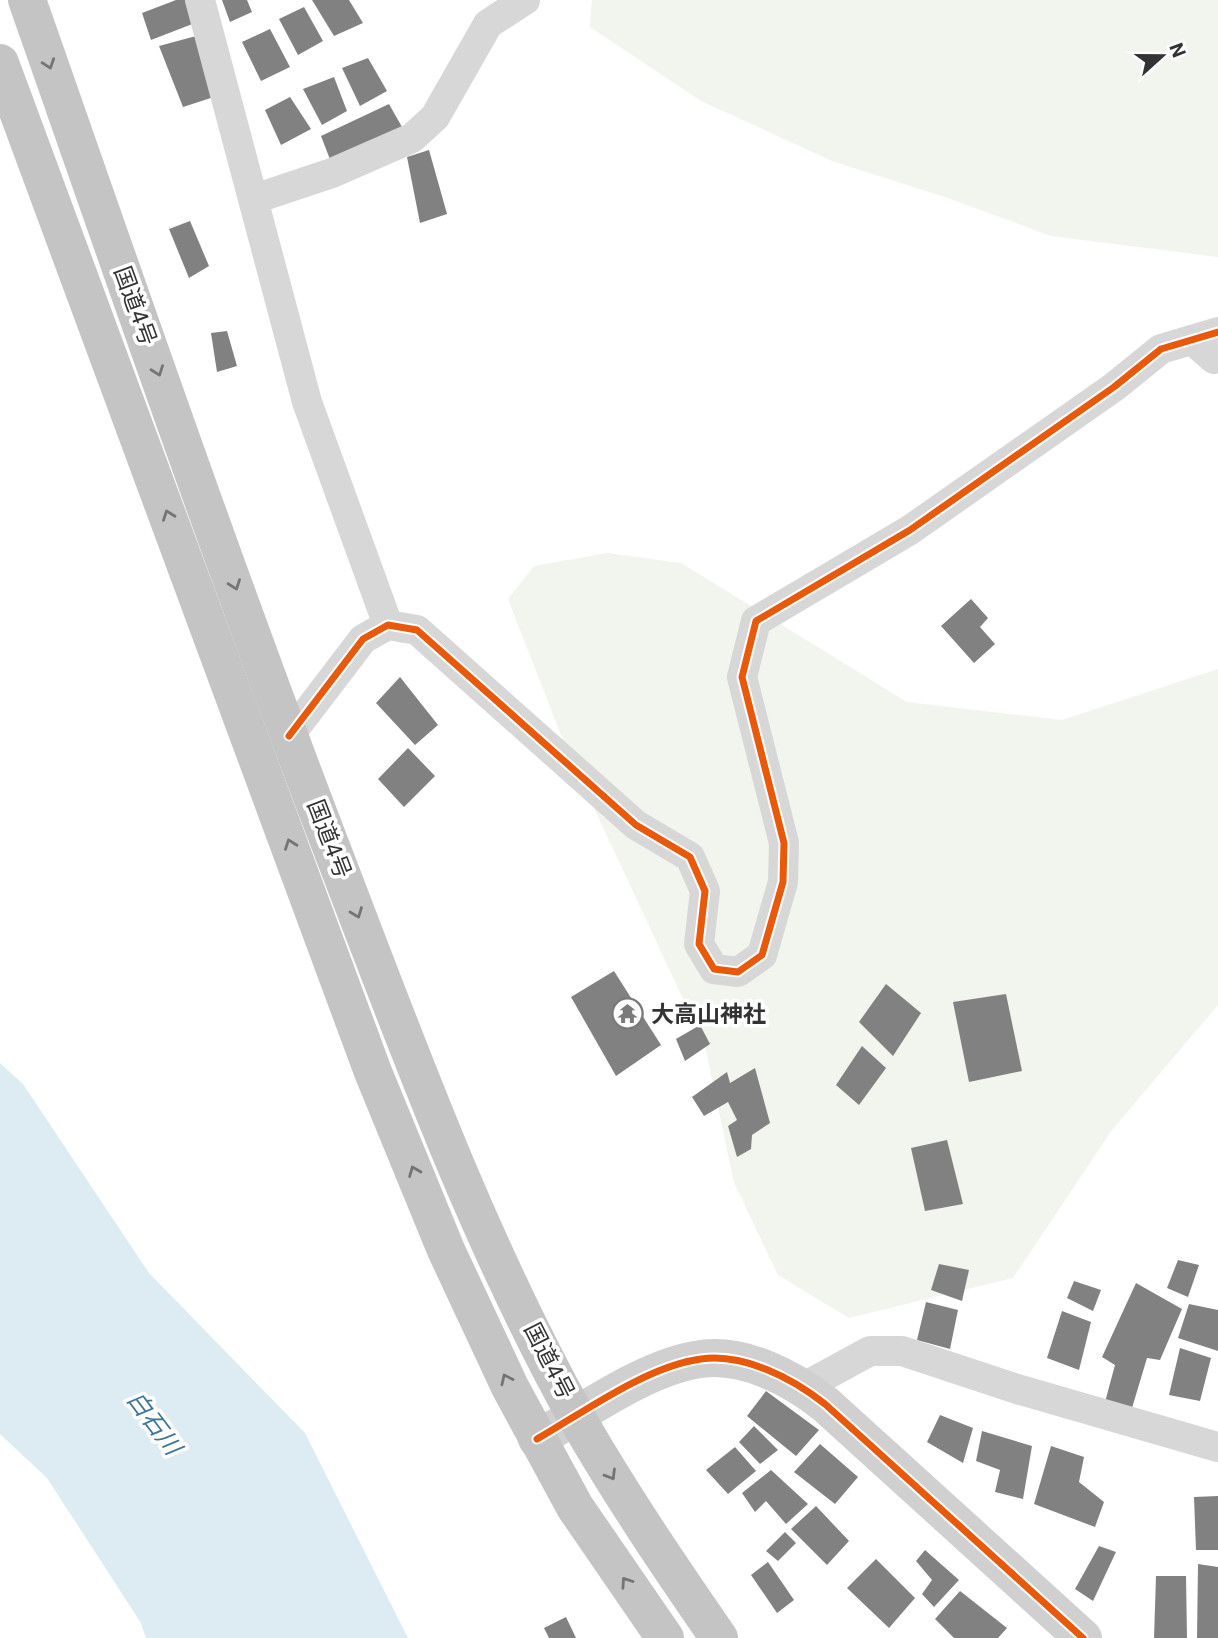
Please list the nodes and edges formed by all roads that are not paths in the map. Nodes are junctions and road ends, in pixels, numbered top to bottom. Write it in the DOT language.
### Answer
graph roads {
  1 [pos="27,0"];
  2 [pos="200,0"];
  3 [pos="525,0"];
  4 [pos="0,63"];
  5 [pos="254,199"];
  6 [pos="1205,336"];
  7 [pos="1218,358"];
  8 [pos="388,625"];
  9 [pos="289,736"];
  10 [pos="804,1387"];
  11 [pos="576,1416"];
  12 [pos="537,1439"];
  13 [pos="1218,1447"];
  14 [pos="665,1638"];
  15 [pos="719,1638"];
  16 [pos="1083,1638"];
  1 -- 9 [label="highway, 国道4号, one-way"];
  2 -- 5 [label="street"];
  3 -- 5 [label="street"];
  12 -- 4 [label="highway, 国道4号, one-way"];
  5 -- 8 [label="street"];
  6 -- 7 [label="street"];
  6 -- 8 [label="street"];
  8 -- 9 [label="street"];
  9 -- 11 [label="highway, 国道4号, one-way"];
  10 -- 11 [label="street"];
  10 -- 13 [label="street"];
  10 -- 16 [label="street"];
  11 -- 12 [label="street"];
  11 -- 15 [label="highway, 国道4号, one-way"];
  14 -- 12 [label="highway, 国道4号, one-way"];
}
